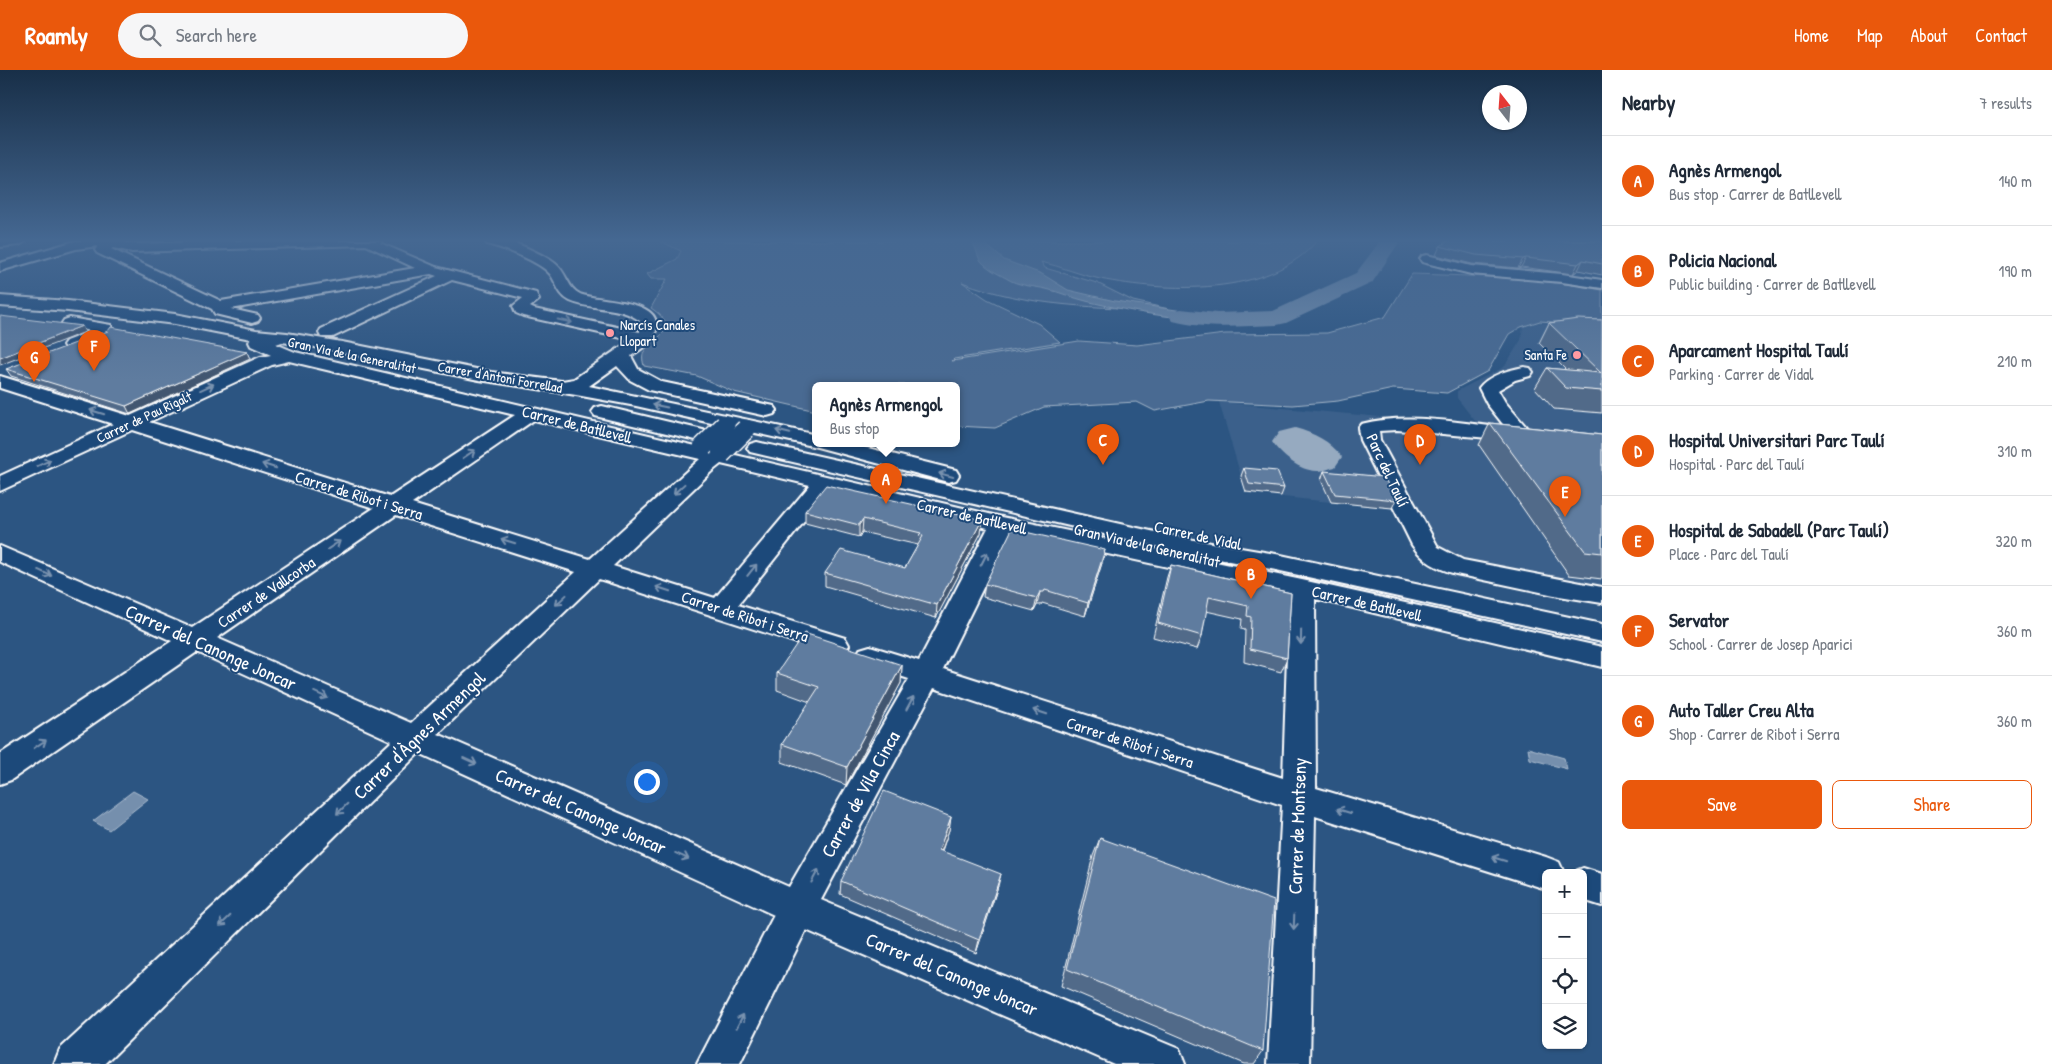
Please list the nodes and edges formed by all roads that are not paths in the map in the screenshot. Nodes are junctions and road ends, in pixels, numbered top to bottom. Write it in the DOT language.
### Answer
graph roads {
  1 [pos="179,287"];
  2 [pos="328,287"];
  3 [pos="425,287"];
  4 [pos="499,287"];
  5 [pos="563,287"];
  6 [pos="0,294"];
  7 [pos="0,301"];
  8 [pos="0,306"];
  9 [pos="218,306"];
  10 [pos="0,310"];
  11 [pos="50,315"];
  12 [pos="175,319"];
  13 [pos="157,323"];
  14 [pos="232,330"];
  15 [pos="327,333"];
  16 [pos="645,338"];
  17 [pos="257,342"];
  18 [pos="55,352"];
  19 [pos="622,354"];
  20 [pos="381,355"];
  21 [pos="289,356"];
  22 [pos="1524,372"];
  23 [pos="5,374"];
  24 [pos="559,387"];
  25 [pos="531,412"];
  26 [pos="130,423"];
  27 [pos="747,427"];
  28 [pos="812,439"];
  29 [pos="812,444"];
  30 [pos="812,445"];
  31 [pos="821,447"];
  32 [pos="824,447"];
  33 [pos="840,447"];
  34 [pos="704,448"];
  35 [pos="824,482"];
  36 [pos="0,484"];
  37 [pos="392,505"];
  38 [pos="1002,524"];
  39 [pos="0,553"];
  40 [pos="596,568"];
  41 [pos="1302,588"];
  42 [pos="1602,595"];
  43 [pos="721,608"];
  44 [pos="1602,624"];
  45 [pos="1602,633"];
  46 [pos="195,640"];
  47 [pos="1602,648"];
  48 [pos="1602,657"];
  49 [pos="926,674"];
  50 [pos="416,737"];
  51 [pos="0,771"];
  52 [pos="1299,797"];
  53 [pos="1542,872"];
  54 [pos="1587,885"];
  55 [pos="1602,890"];
  56 [pos="798,908"];
  57 [pos="75,1064"];
  58 [pos="718,1064"];
  59 [pos="1164,1064"];
  60 [pos="1289,1064"];
  1 -- 9 [label="street"];
  2 -- 9 [label="street"];
  3 -- 15 [label="street"];
  4 -- 16 [label="street, one-way"];
  5 -- 16 [label="street"];
  6 -- 12 [label="street"];
  7 -- 12 [label="street, Gran Via de la Generalitat"];
  8 -- 13 [label="street, Gran Via de la Generalitat"];
  9 -- 15 [label="street"];
  10 -- 11 [label="street"];
  11 -- 13 [label="street"];
  11 -- 18 [label="street"];
  12 -- 14 [label="street, Gran Via de la Generalitat"];
  13 -- 17 [label="street, Gran Via de la Generalitat"];
  14 -- 20 [label="street, Carrer d'Antoni Forrellad"];
  14 -- 34 [label="street, Gran Via de la Generalitat"];
  15 -- 20 [label="street"];
  16 -- 19 [label="street"];
  17 -- 21 [label="street, Carrer de Batllevell"];
  17 -- 34 [label="street, Gran Via de la Generalitat"];
  19 -- 24 [label="street"];
  19 -- 27 [label="street"];
  20 -- 24 [label="street, Carrer d'Antoni Forrellad"];
  21 -- 25 [label="street, Carrer de Batllevell"];
  26 -- 21 [label="street, Carrer de Pau Rigalt, one-way"];
  22 -- 42 [label="street, Parc del Taulí"];
  26 -- 23 [label="street, Carrer de Ribot i Serra, one-way"];
  27 -- 24 [label="street, Carrer d'Antoni Forrellad, one-way"];
  25 -- 34 [label="street, Carrer de Batllevell"];
  37 -- 25 [label="street, Carrer de Vallcorba, one-way"];
  36 -- 26 [label="street, Carrer de Pau Rigalt, one-way"];
  37 -- 26 [label="street, Carrer de Ribot i Serra, one-way"];
  28 -- 27 [label="street, one-way"];
  27 -- 29 [label="street, Gran Via de la Generalitat"];
  27 -- 30 [label="street, Gran Via de la Generalitat"];
  27 -- 34 [label="street, Carrer d'Àgnes Armengol, bridge"];
  31 -- 45 [label="street, Gran Via de la Generalitat"];
  32 -- 47 [label="street, Gran Via de la Generalitat"];
  44 -- 33 [label="street, Carrer de Vidal, one-way"];
  34 -- 35 [label="street, Carrer de Batllevell"];
  34 -- 40 [label="street, Carrer d'Àgnes Armengol, one-way"];
  35 -- 38 [label="street, Carrer de Batllevell"];
  43 -- 35 [label="street, one-way"];
  40 -- 37 [label="street, Carrer de Ribot i Serra, one-way"];
  46 -- 37 [label="street, Carrer de Vallcorba, one-way"];
  38 -- 41 [label="street, Carrer de Batllevell"];
  49 -- 38 [label="street, Carrer de Vila Cinca, one-way"];
  39 -- 46 [label="street, Carrer del Canonge Joncar, one-way"];
  43 -- 40 [label="street, Carrer de Ribot i Serra, one-way"];
  40 -- 50 [label="street, Carrer d'Àgnes Armengol, one-way"];
  41 -- 48 [label="street, Carrer de Batllevell"];
  41 -- 52 [label="street, Carrer de Montseny, one-way"];
  43 -- 49 [label="street, Carrer de Ribot i Serra"];
  46 -- 50 [label="street, Carrer del Canonge Joncar, one-way"];
  51 -- 46 [label="street, Carrer de Vallcorba, one-way"];
  52 -- 49 [label="street, Carrer de Ribot i Serra, one-way"];
  56 -- 49 [label="street, Carrer de Vila Cinca, one-way"];
  50 -- 56 [label="street, Carrer del Canonge Joncar, one-way"];
  50 -- 57 [label="street, Carrer d'Àgnes Armengol, one-way"];
  53 -- 52 [label="street, Carrer de Ribot i Serra, one-way"];
  52 -- 60 [label="street, Carrer de Montseny, one-way"];
  54 -- 55 [label="street"];
  58 -- 56 [label="street, Carrer de Vila Cinca, one-way"];
  56 -- 59 [label="street, Carrer del Canonge Joncar"];
}
